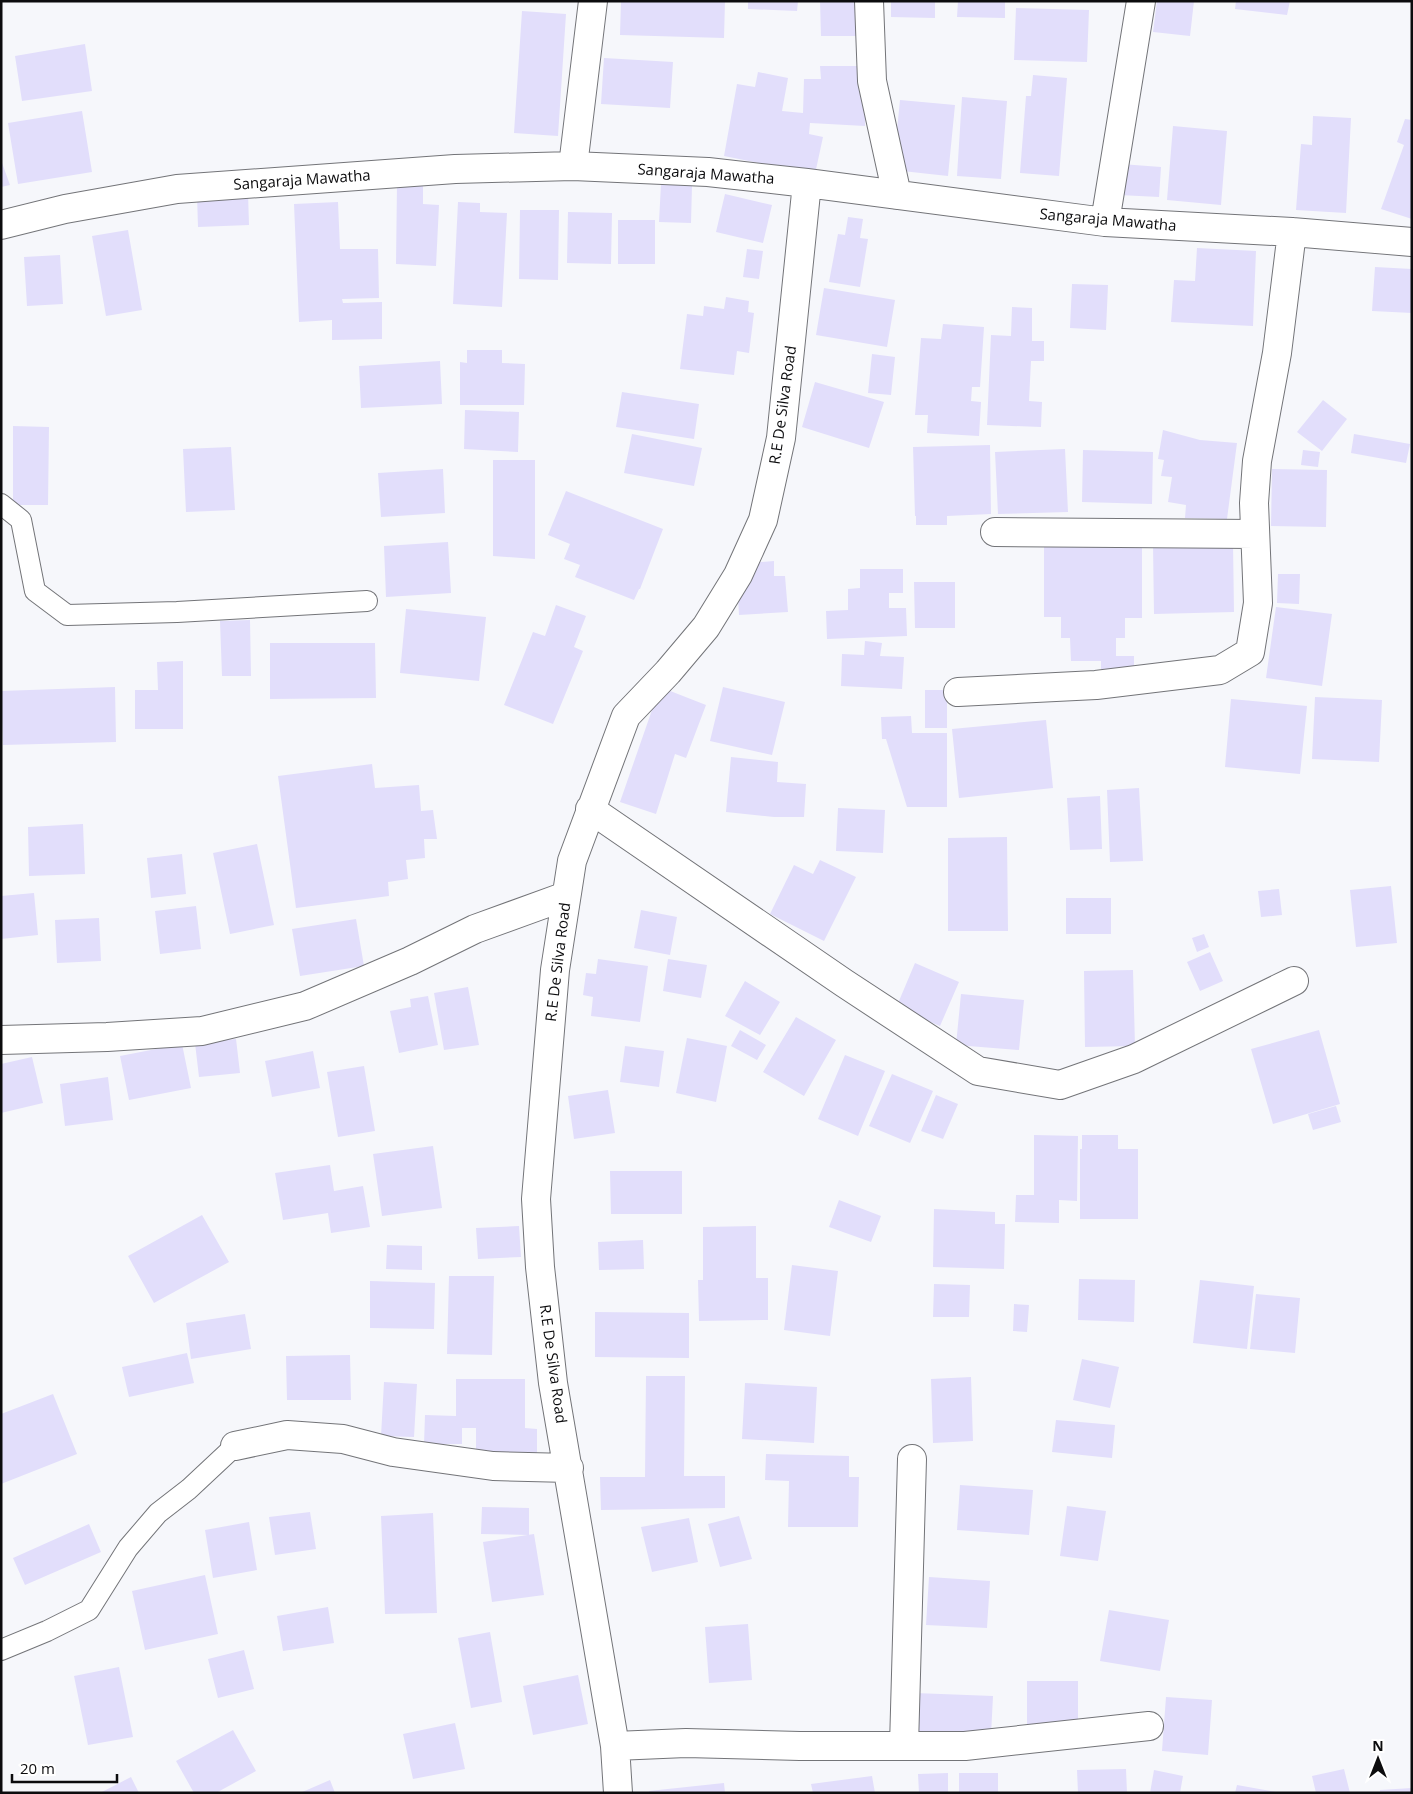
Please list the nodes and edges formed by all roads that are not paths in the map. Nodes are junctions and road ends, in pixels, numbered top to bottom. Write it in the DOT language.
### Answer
graph roads {
  1 [pos="593,1"];
  2 [pos="869,1"];
  3 [pos="1141,1"];
  4 [pos="573,166"];
  5 [pos="807,183"];
  6 [pos="897,195"];
  7 [pos="1105,222"];
  8 [pos="1,225"];
  9 [pos="1292,232"];
  10 [pos="1412,242"];
  11 [pos="1,504"];
  12 [pos="995,532"];
  13 [pos="1255,534"];
  14 [pos="367,601"];
  15 [pos="958,692"];
  16 [pos="590,808"];
  17 [pos="566,896"];
  18 [pos="1294,981"];
  19 [pos="1,1040"];
  20 [pos="235,1446"];
  21 [pos="912,1460"];
  22 [pos="569,1468"];
  23 [pos="1,1650"];
  24 [pos="1149,1726"];
  25 [pos="615,1746"];
  26 [pos="904,1746"];
  27 [pos="618,1793"];
  1 -- 4 [label="street"];
  2 -- 6 [label="street"];
  3 -- 7 [label="street"];
  4 -- 5 [label="street, Sangaraja Mawatha"];
  4 -- 8 [label="street, Sangaraja Mawatha"];
  5 -- 6 [label="street, Sangaraja Mawatha"];
  5 -- 16 [label="street, R.E De Silva Road"];
  6 -- 7 [label="street, Sangaraja Mawatha"];
  7 -- 9 [label="street, Sangaraja Mawatha"];
  9 -- 10 [label="street, Sangaraja Mawatha"];
  9 -- 13 [label="street"];
  11 -- 14 [label="lane"];
  12 -- 13 [label="street"];
  13 -- 15 [label="street"];
  16 -- 17 [label="street, R.E De Silva Road"];
  16 -- 18 [label="street"];
  17 -- 19 [label="street"];
  17 -- 22 [label="street, R.E De Silva Road"];
  20 -- 22 [label="street"];
  20 -- 23 [label="lane"];
  21 -- 26 [label="street"];
  22 -- 25 [label="street, R.E De Silva Road"];
  24 -- 26 [label="street"];
  25 -- 26 [label="street"];
  25 -- 27 [label="street, R.E De Silva Road"];
}
